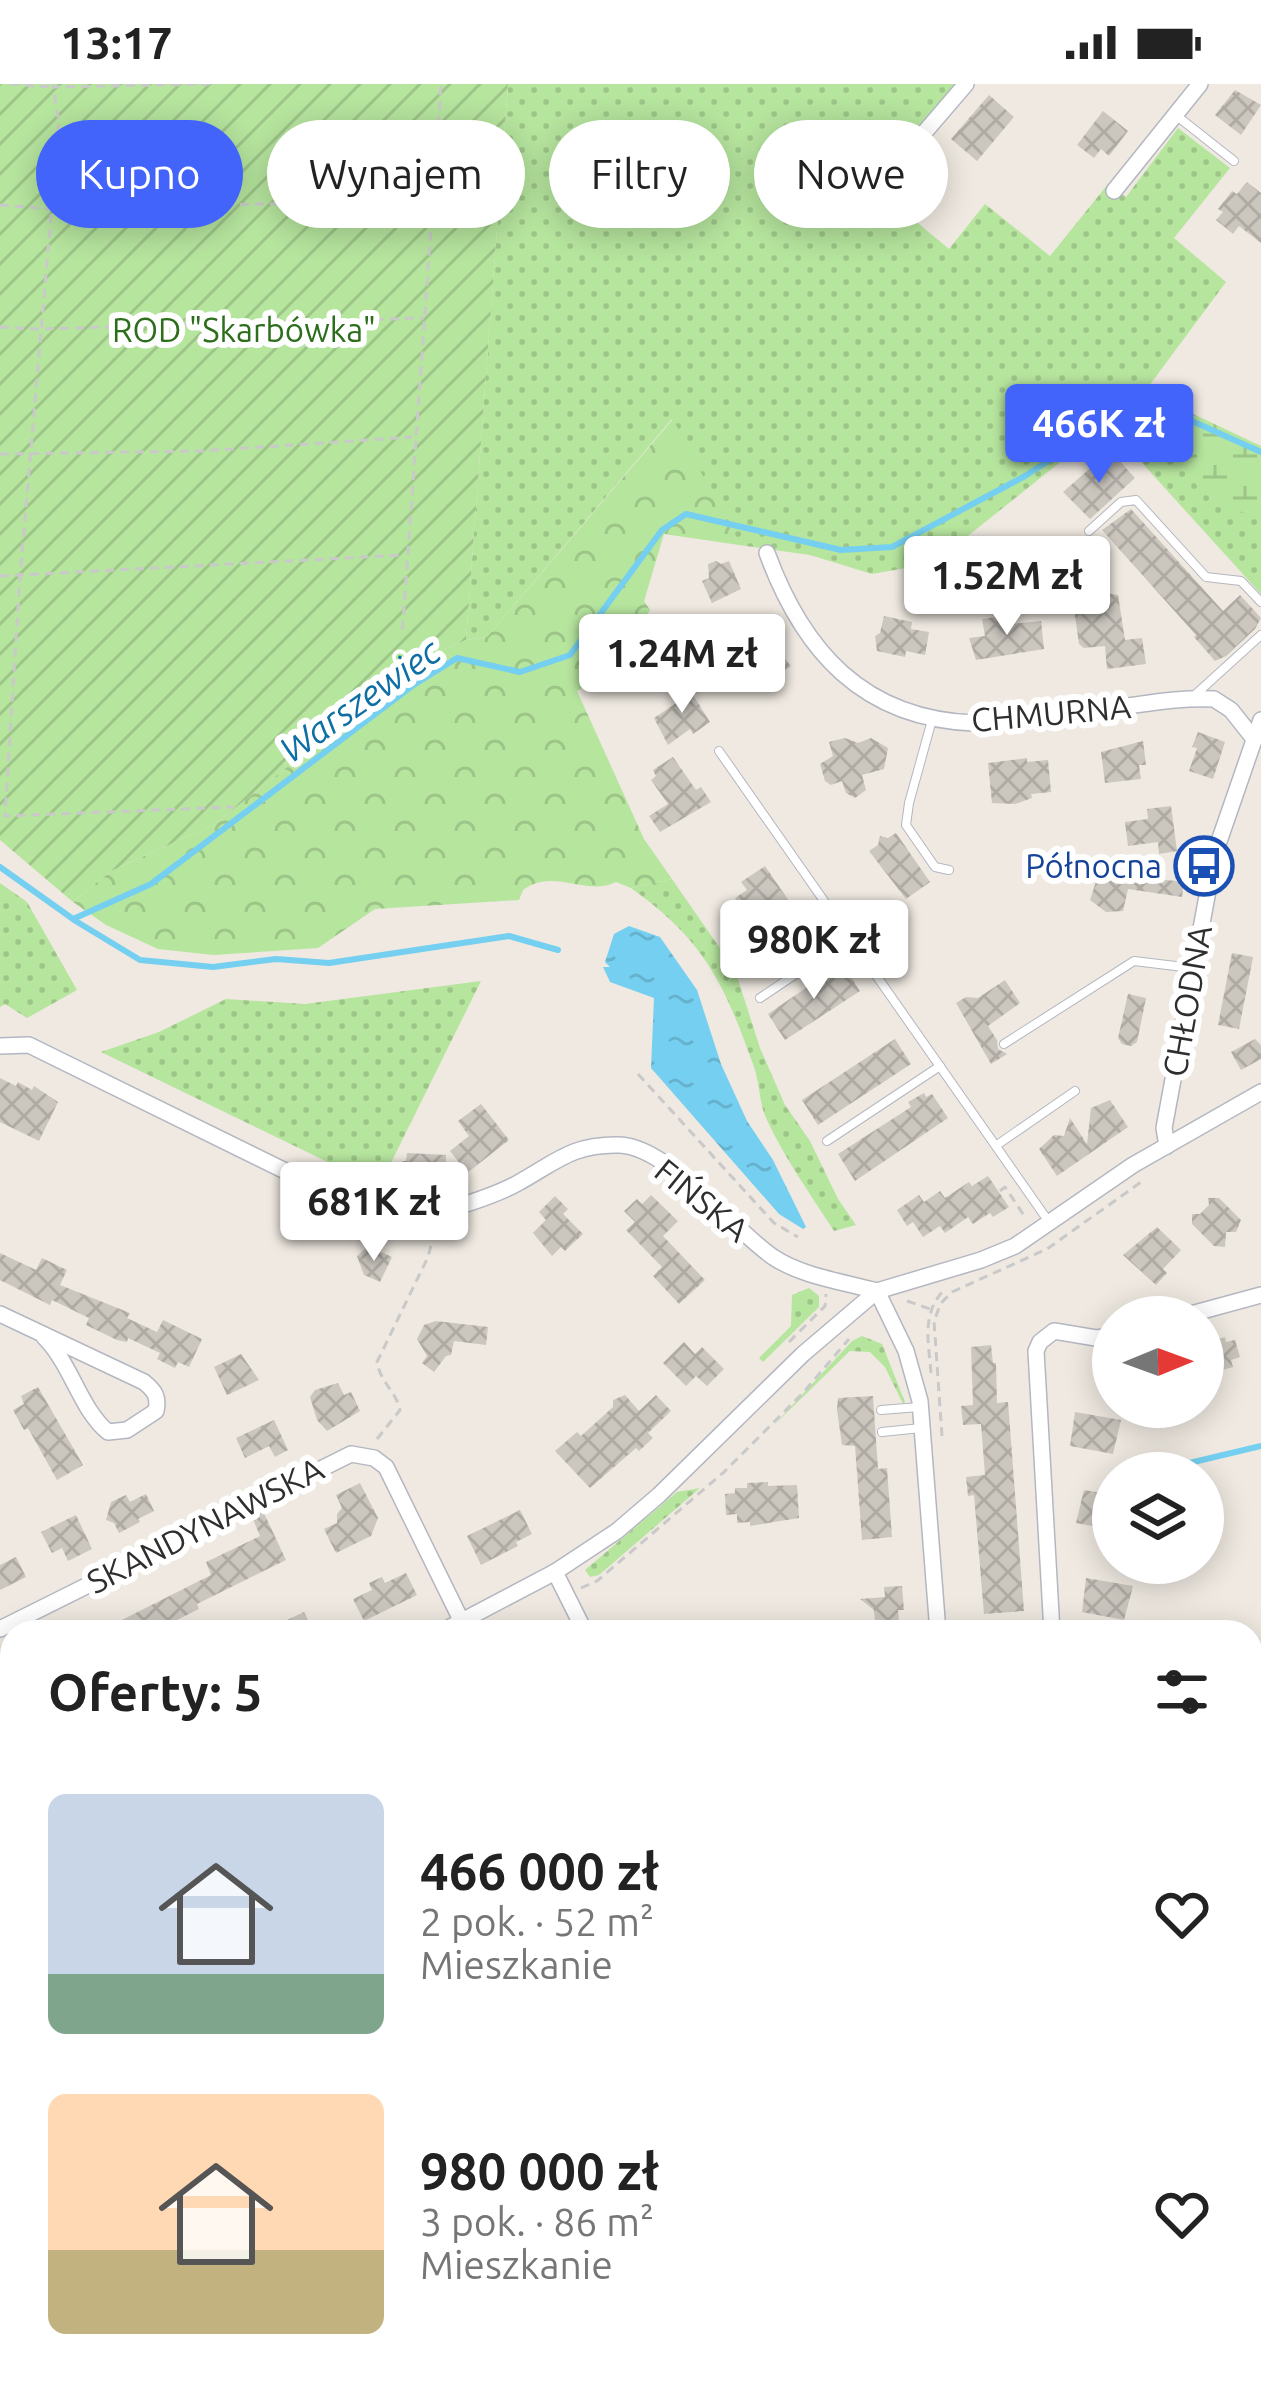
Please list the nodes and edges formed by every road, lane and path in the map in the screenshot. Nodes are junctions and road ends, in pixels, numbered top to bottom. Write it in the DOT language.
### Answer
graph roads {
  1 [pos="10,84"];
  2 [pos="210,84"];
  3 [pos="441,84"];
  4 [pos="966,84"];
  5 [pos="1200,84"];
  6 [pos="52,86"];
  7 [pos="1176,115"];
  8 [pos="58,120"];
  9 [pos="439,120"];
  10 [pos="935,120"];
  11 [pos="1234,161"];
  12 [pos="1114,190"];
  13 [pos="0,205"];
  14 [pos="36,208"];
  15 [pos="51,228"];
  16 [pos="431,228"];
  17 [pos="424,318"];
  18 [pos="0,327"];
  19 [pos="40,329"];
  20 [pos="414,436"];
  21 [pos="0,454"];
  22 [pos="31,456"];
  23 [pos="1089,531"];
  24 [pos="406,554"];
  25 [pos="766,554"];
  26 [pos="0,576"];
  27 [pos="20,577"];
  28 [pos="1261,602"];
  29 [pos="1261,635"];
  30 [pos="402,636"];
  31 [pos="1191,699"];
  32 [pos="933,718"];
  33 [pos="1261,720"];
  34 [pos="1254,740"];
  35 [pos="719,751"];
  36 [pos="233,807"];
  37 [pos="949,870"];
  38 [pos="851,937"];
  39 [pos="1192,968"];
  40 [pos="760,998"];
  41 [pos="1004,1044"];
  42 [pos="0,1046"];
  43 [pos="940,1066"];
  44 [pos="638,1074"];
  45 [pos="1076,1091"];
  46 [pos="1261,1092"];
  47 [pos="827,1141"];
  48 [pos="997,1145"];
  49 [pos="1168,1147"];
  50 [pos="1142,1178"];
  51 [pos="1000,1191"];
  52 [pos="440,1211"];
  53 [pos="387,1221"];
  54 [pos="1029,1223"];
  55 [pos="1050,1224"];
  56 [pos="798,1237"];
  57 [pos="375,1246"];
  58 [pos="877,1291"];
  59 [pos="925,1291"];
  60 [pos="826,1293"];
  61 [pos="1261,1295"];
  62 [pos="939,1300"];
  63 [pos="825,1305"];
  64 [pos="1224,1305"];
  65 [pos="830,1310"];
  66 [pos="0,1314"];
  67 [pos="852,1336"];
  68 [pos="44,1337"];
  69 [pos="1092,1337"];
  70 [pos="789,1342"];
  71 [pos="920,1407"];
  72 [pos="881,1410"];
  73 [pos="882,1432"];
  74 [pos="934,1434"];
  75 [pos="364,1454"];
  76 [pos="555,1572"];
  77 [pos="576,1589"];
  78 [pos="18,1620"];
  79 [pos="461,1620"];
  80 [pos="466,1620"];
  81 [pos="579,1620"];
  82 [pos="938,1620"];
  83 [pos="1051,1620"];
  1 -- 6 [label="path"];
  2 -- 6 [label="path"];
  3 -- 9 [label="path"];
  4 -- 10 [label="street"];
  5 -- 7 [label="street"];
  6 -- 8 [label="path"];
  7 -- 11 [label="lane"];
  7 -- 12 [label="street"];
  13 -- 14 [label="path"];
  15 -- 19 [label="path"];
  16 -- 17 [label="path"];
  17 -- 19 [label="path"];
  17 -- 20 [label="path"];
  18 -- 19 [label="path"];
  19 -- 22 [label="path"];
  20 -- 22 [label="path"];
  20 -- 24 [label="path"];
  21 -- 22 [label="path"];
  22 -- 27 [label="path"];
  23 -- 28 [label="lane"];
  24 -- 27 [label="path"];
  24 -- 30 [label="path"];
  25 -- 32 [label="street, CHMURNA"];
  26 -- 27 [label="path"];
  27 -- 36 [label="path"];
  29 -- 31 [label="lane"];
  31 -- 32 [label="street, CHMURNA"];
  31 -- 34 [label="street"];
  32 -- 37 [label="lane"];
  33 -- 34 [label="street, CHŁODNA"];
  34 -- 39 [label="street, CHŁODNA"];
  35 -- 38 [label="lane"];
  38 -- 40 [label="lane"];
  38 -- 43 [label="lane"];
  39 -- 41 [label="lane"];
  39 -- 49 [label="street, CHŁODNA"];
  42 -- 53 [label="street"];
  43 -- 47 [label="lane"];
  43 -- 48 [label="lane"];
  44 -- 56 [label="path"];
  45 -- 48 [label="lane"];
  46 -- 49 [label="street"];
  48 -- 55 [label="lane"];
  49 -- 55 [label="street"];
  50 -- 62 [label="path"];
  51 -- 54 [label="path"];
  52 -- 53 [label="street, FIŃSKA"];
  52 -- 58 [label="street, FIŃSKA"];
  52 -- 75 [label="path"];
  53 -- 57 [label="lane"];
  55 -- 58 [label="street"];
  58 -- 71 [label="street"];
  58 -- 76 [label="street"];
  59 -- 62 [label="path"];
  60 -- 63 [label="path"];
  61 -- 64 [label="street"];
  62 -- 74 [label="path"];
  63 -- 65 [label="path"];
  63 -- 70 [label="path"];
  66 -- 68 [label="street"];
  67 -- 77 [label="path"];
  68 -- 68 [label="street"];
  69 -- 83 [label="street"];
  71 -- 72 [label="lane"];
  71 -- 74 [label="street"];
  73 -- 74 [label="lane"];
  74 -- 82 [label="street"];
  75 -- 78 [label="street, SKANDYNAWSKA"];
  75 -- 79 [label="street, SKANDYNAWSKA"];
  76 -- 80 [label="street"];
  76 -- 81 [label="street"];
}
